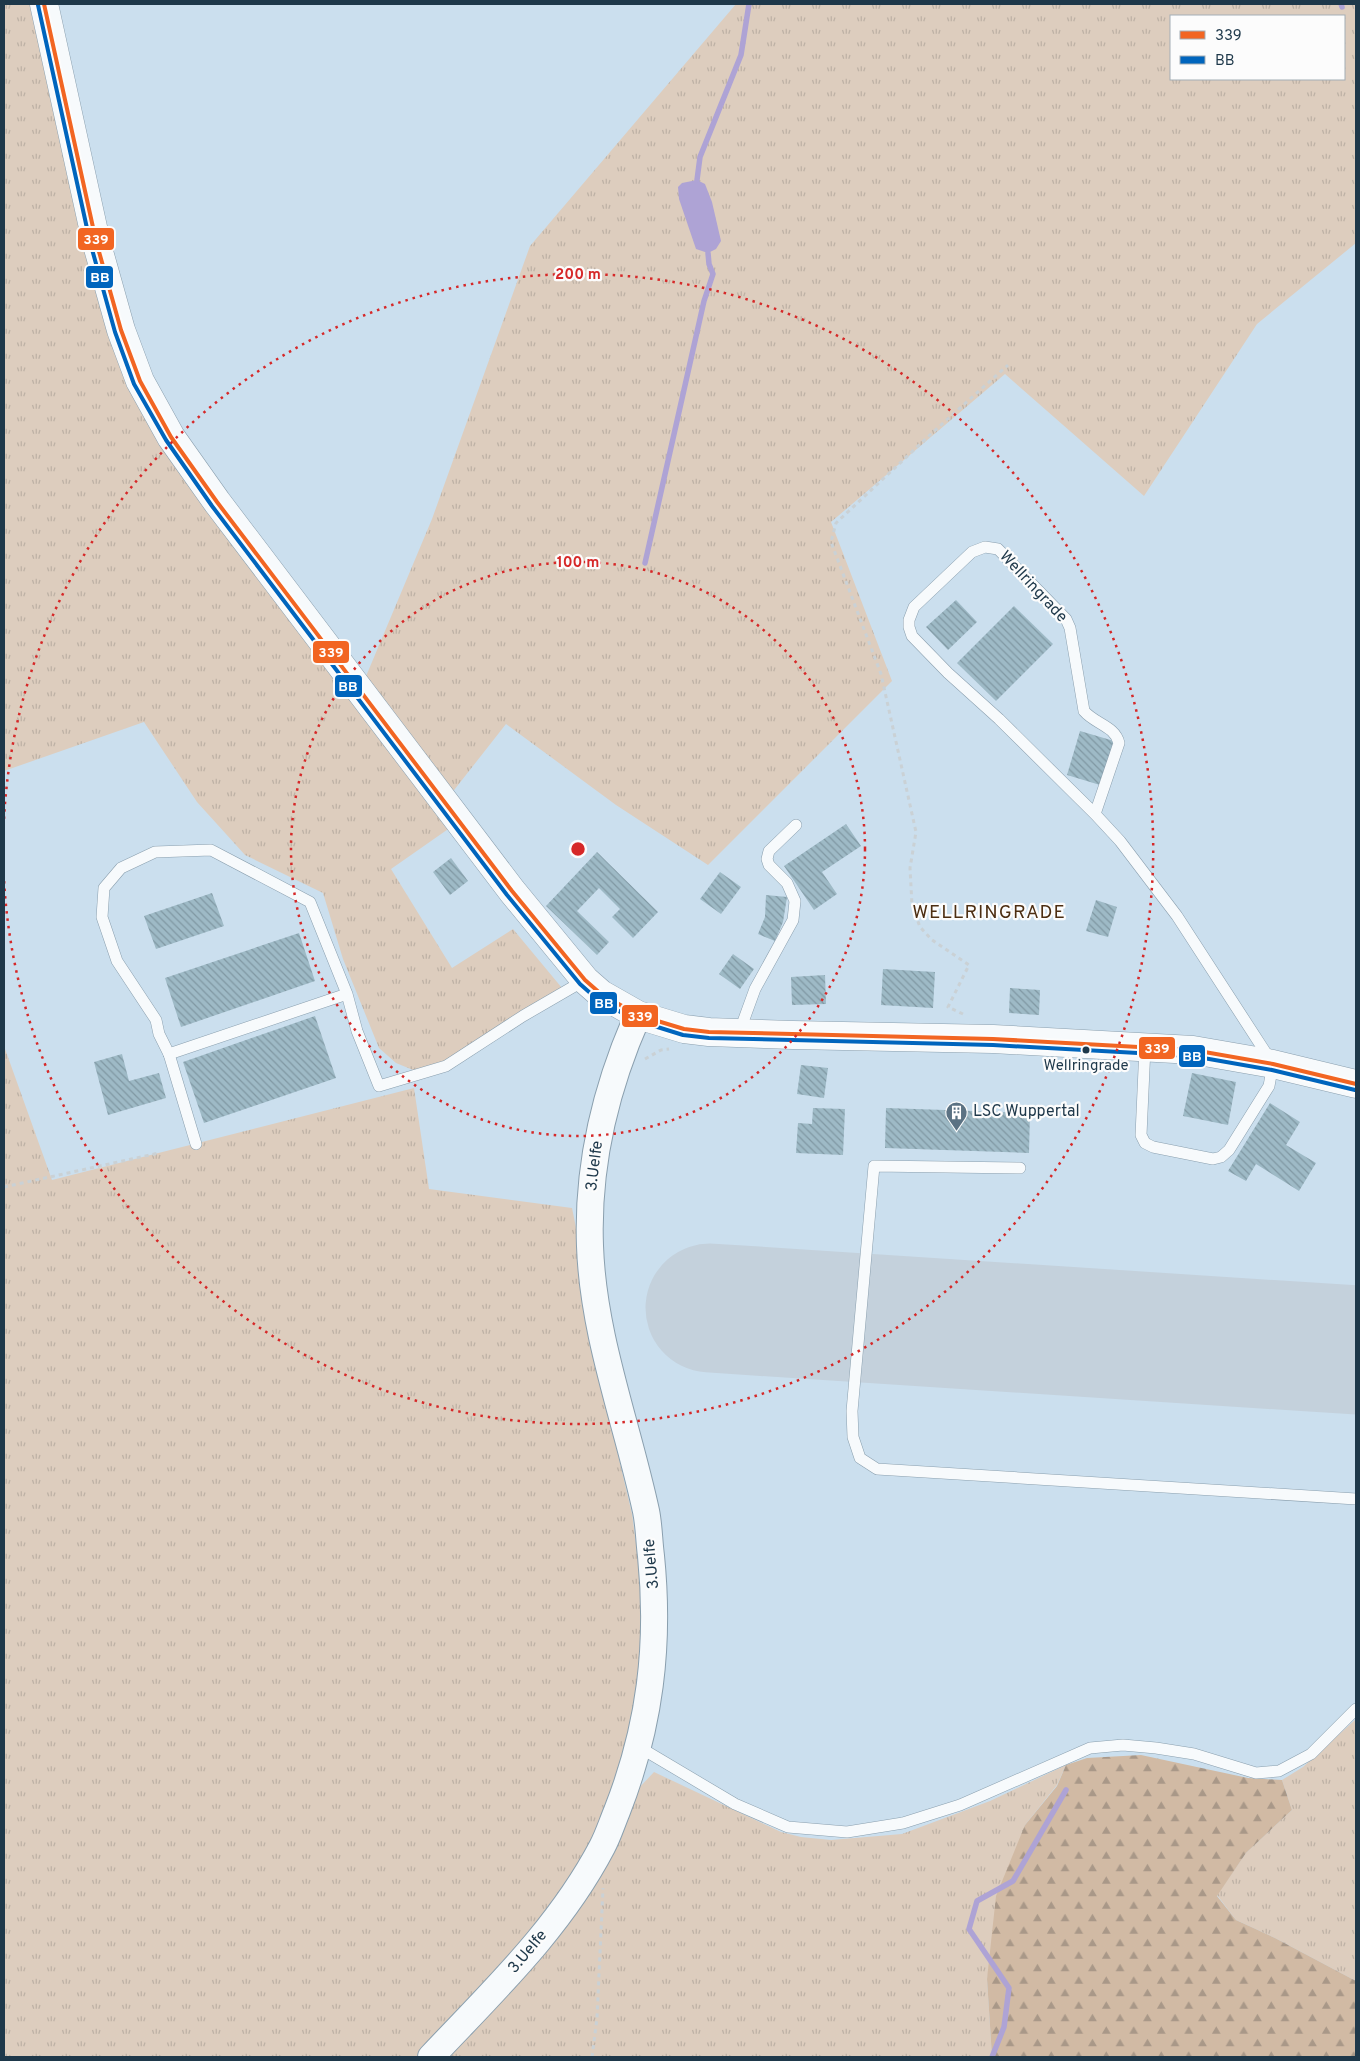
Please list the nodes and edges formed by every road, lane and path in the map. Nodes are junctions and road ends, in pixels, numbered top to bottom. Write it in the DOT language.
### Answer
graph roads {
  1 [pos="44,4"];
  2 [pos="1008,365"];
  3 [pos="1095,814"];
  4 [pos="796,825"];
  5 [pos="585,980"];
  6 [pos="347,994"];
  7 [pos="638,1015"];
  8 [pos="739,1033"];
  9 [pos="993,1039"];
  10 [pos="1145,1046"];
  11 [pos="168,1054"];
  12 [pos="1273,1064"];
  13 [pos="1356,1084"];
  14 [pos="196,1144"];
  15 [pos="160,1153"];
  16 [pos="1020,1168"];
  17 [pos="4,1187"];
  18 [pos="1356,1499"];
  19 [pos="1356,1709"];
  20 [pos="639,1747"];
  21 [pos="586,1874"];
  22 [pos="431,2057"];
  23 [pos="592,2057"];
  1 -- 5 [label="main road"];
  2 -- 9 [label="path"];
  3 -- 3 [label="lane, Wellringrade"];
  3 -- 12 [label="lane, Wellringrade"];
  4 -- 8 [label="lane"];
  5 -- 6 [label="lane"];
  5 -- 7 [label="main road"];
  6 -- 11 [label="lane"];
  6 -- 11 [label="lane"];
  7 -- 8 [label="main road"];
  7 -- 20 [label="street, 3.Uelfe"];
  8 -- 9 [label="main road"];
  9 -- 10 [label="main road"];
  10 -- 12 [label="main road"];
  10 -- 12 [label="lane"];
  11 -- 14 [label="lane"];
  12 -- 13 [label="main road"];
  15 -- 17 [label="path"];
  16 -- 18 [label="lane"];
  19 -- 20 [label="lane"];
  20 -- 21 [label="street, 3.Uelfe"];
  21 -- 22 [label="street, 3.Uelfe"];
  21 -- 23 [label="path"];
}
